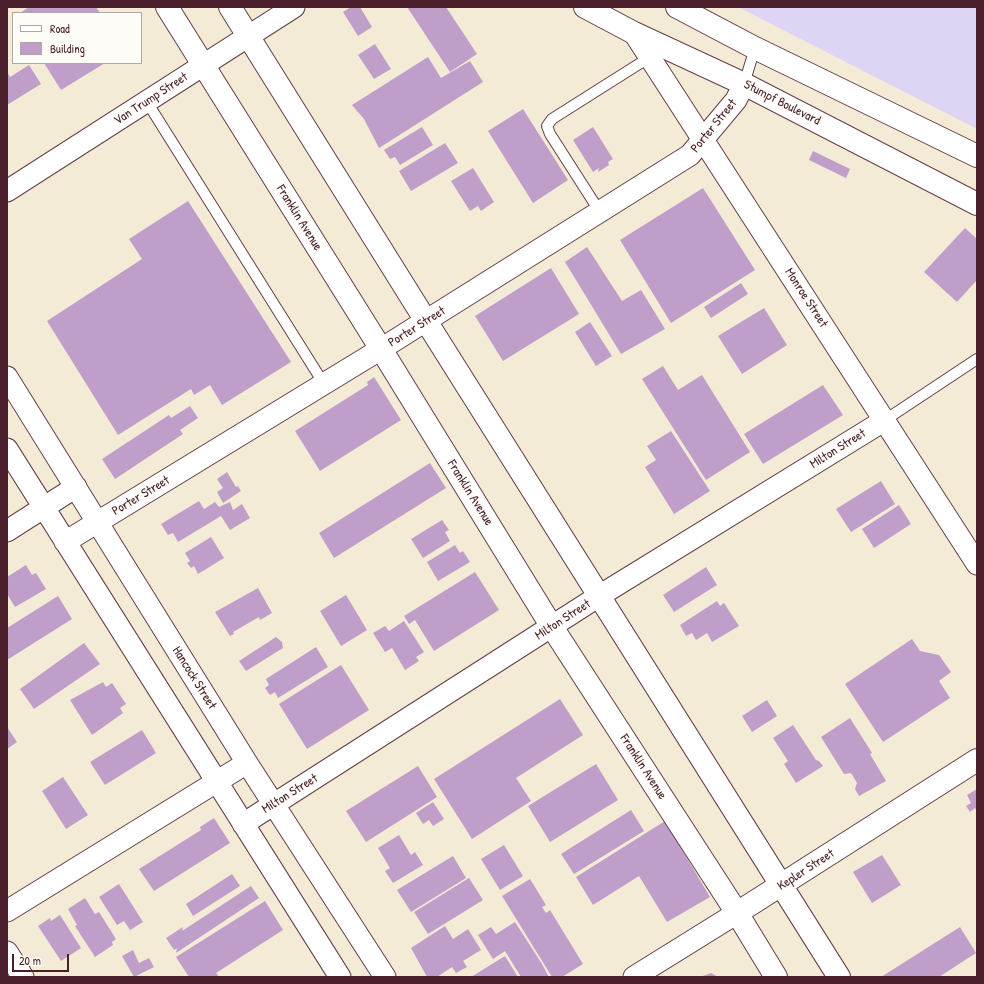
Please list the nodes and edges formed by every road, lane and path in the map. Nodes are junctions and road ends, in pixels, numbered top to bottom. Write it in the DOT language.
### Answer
graph roads {
  1 [pos="167,7"];
  2 [pos="230,7"];
  3 [pos="294,7"];
  4 [pos="585,7"];
  5 [pos="677,7"];
  6 [pos="634,33"];
  7 [pos="249,37"];
  8 [pos="755,48"];
  9 [pos="650,57"];
  10 [pos="203,66"];
  11 [pos="744,84"];
  12 [pos="147,102"];
  13 [pos="704,140"];
  14 [pos="977,156"];
  15 [pos="7,191"];
  16 [pos="977,204"];
  17 [pos="600,212"];
  18 [pos="426,321"];
  19 [pos="381,349"];
  20 [pos="977,359"];
  21 [pos="7,376"];
  22 [pos="324,384"];
  23 [pos="885,420"];
  24 [pos="7,450"];
  25 [pos="76,487"];
  26 [pos="44,508"];
  27 [pos="98,522"];
  28 [pos="7,531"];
  29 [pos="65,542"];
  30 [pos="977,564"];
  31 [pos="599,596"];
  32 [pos="552,627"];
  33 [pos="977,760"];
  34 [pos="247,763"];
  35 [pos="217,782"];
  36 [pos="274,804"];
  37 [pos="243,824"];
  38 [pos="782,886"];
  39 [pos="7,911"];
  40 [pos="737,913"];
  41 [pos="7,952"];
  42 [pos="23,977"];
  43 [pos="340,977"];
  44 [pos="385,977"];
  45 [pos="634,977"];
  46 [pos="776,977"];
  47 [pos="839,977"];
  1 -- 10 [label="main road, Franklin Avenue"];
  2 -- 7 [label="main road"];
  3 -- 7 [label="street, Van Trump Street"];
  4 -- 6 [label="main road, Stumpf Boulevard"];
  5 -- 8 [label="main road"];
  6 -- 9 [label="street, Monroe Street"];
  6 -- 11 [label="main road, Stumpf Boulevard"];
  7 -- 10 [label="street, Van Trump Street"];
  7 -- 18 [label="main road"];
  8 -- 11 [label="lane"];
  8 -- 14 [label="main road"];
  9 -- 13 [label="street, Monroe Street"];
  9 -- 17 [label="lane"];
  10 -- 12 [label="street, Van Trump Street"];
  10 -- 19 [label="main road, Franklin Avenue"];
  11 -- 13 [label="street, Porter Street"];
  11 -- 16 [label="main road, Stumpf Boulevard"];
  12 -- 15 [label="street, Van Trump Street"];
  12 -- 22 [label="lane"];
  13 -- 17 [label="street, Porter Street"];
  13 -- 23 [label="street, Monroe Street"];
  17 -- 18 [label="street, Porter Street"];
  18 -- 19 [label="street, Porter Street"];
  18 -- 31 [label="main road"];
  19 -- 22 [label="street, Porter Street"];
  19 -- 32 [label="main road, Franklin Avenue"];
  20 -- 23 [label="lane"];
  21 -- 25 [label="street, Hancock Street"];
  22 -- 27 [label="street, Porter Street"];
  23 -- 30 [label="street, Monroe Street"];
  23 -- 31 [label="street, Milton Street"];
  24 -- 26 [label="street"];
  25 -- 26 [label="street"];
  25 -- 27 [label="street, Hancock Street"];
  26 -- 28 [label="street"];
  26 -- 29 [label="street"];
  27 -- 29 [label="street, Porter Street"];
  27 -- 34 [label="street, Hancock Street"];
  29 -- 35 [label="street"];
  31 -- 32 [label="street, Milton Street"];
  31 -- 38 [label="main road"];
  32 -- 36 [label="street, Milton Street"];
  32 -- 40 [label="main road, Franklin Avenue"];
  33 -- 38 [label="main road, Kepler Street"];
  34 -- 35 [label="street"];
  34 -- 36 [label="street, Hancock Street"];
  35 -- 37 [label="street"];
  35 -- 39 [label="street"];
  36 -- 37 [label="street, Milton Street"];
  36 -- 44 [label="street, Hancock Street"];
  37 -- 43 [label="street"];
  38 -- 40 [label="main road, Kepler Street"];
  38 -- 47 [label="main road"];
  40 -- 45 [label="street, Kepler Street"];
  40 -- 46 [label="main road, Franklin Avenue"];
  41 -- 42 [label="street"];
}
